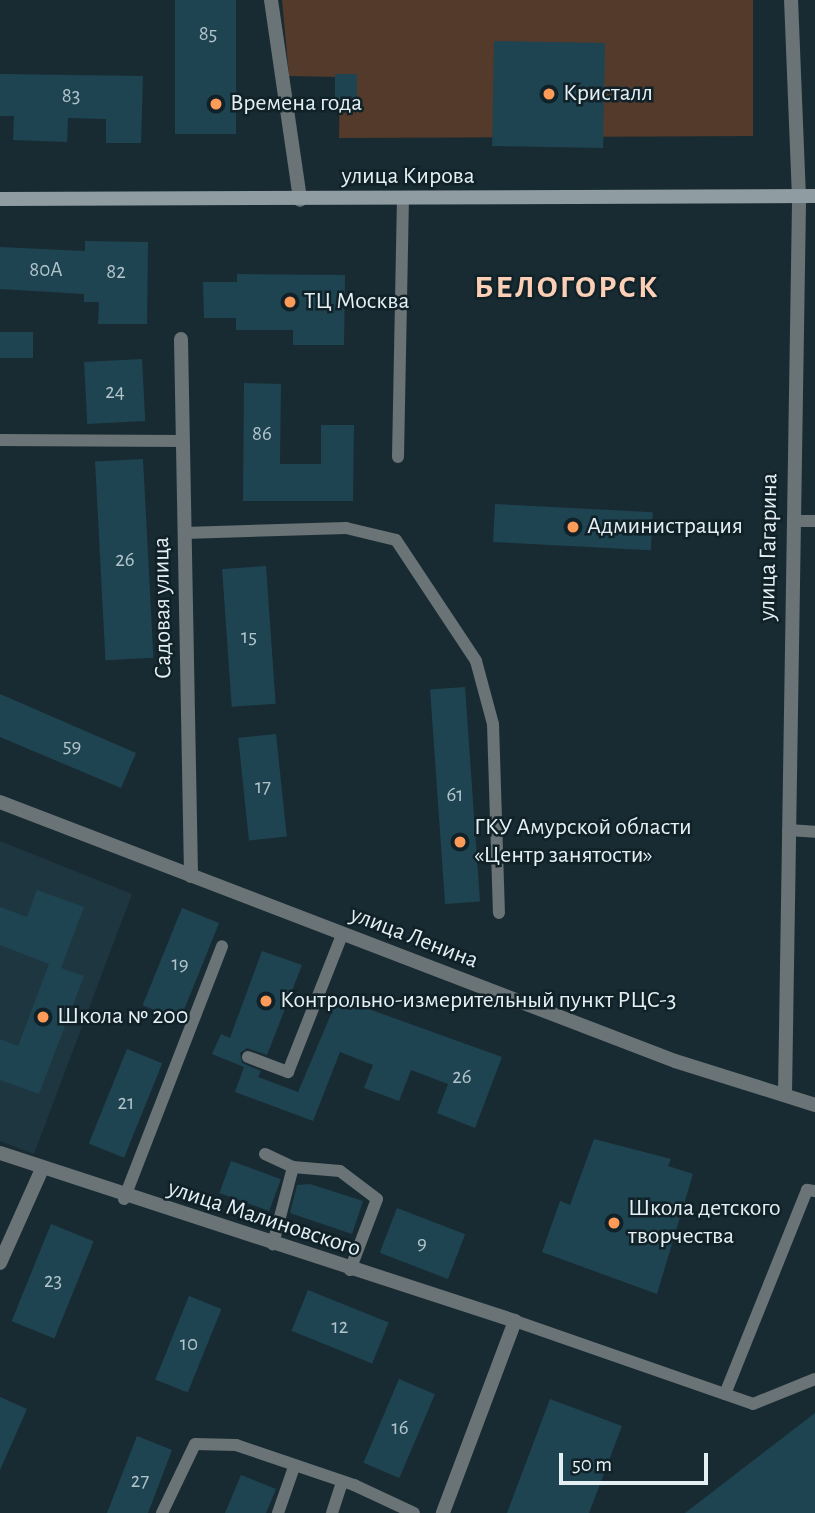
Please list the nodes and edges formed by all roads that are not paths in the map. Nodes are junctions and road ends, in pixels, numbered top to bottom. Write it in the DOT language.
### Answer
graph roads {
  1 [pos="271,0"];
  2 [pos="791,0"];
  3 [pos="815,196"];
  4 [pos="799,198"];
  5 [pos="0,199"];
  6 [pos="300,200"];
  7 [pos="403,200"];
  8 [pos="181,340"];
  9 [pos="0,440"];
  10 [pos="182,441"];
  11 [pos="398,457"];
  12 [pos="793,521"];
  13 [pos="815,521"];
  14 [pos="184,533"];
  15 [pos="0,802"];
  16 [pos="788,830"];
  17 [pos="815,832"];
  18 [pos="191,876"];
  19 [pos="499,913"];
  20 [pos="342,936"];
  21 [pos="222,946"];
  22 [pos="248,1057"];
  23 [pos="785,1094"];
  24 [pos="812,1105"];
  25 [pos="0,1153"];
  26 [pos="265,1154"];
  27 [pos="293,1167"];
  28 [pos="42,1169"];
  29 [pos="815,1191"];
  30 [pos="124,1199"];
  31 [pos="273,1244"];
  32 [pos="0,1263"];
  33 [pos="349,1270"];
  34 [pos="516,1321"];
  35 [pos="815,1379"];
  36 [pos="725,1394"];
  37 [pos="294,1467"];
  38 [pos="342,1483"];
  39 [pos="162,1513"];
  40 [pos="278,1513"];
  41 [pos="332,1513"];
  42 [pos="414,1513"];
  43 [pos="443,1513"];
  1 -- 6 [label="street"];
  2 -- 4 [label="street, улица Гагарина"];
  3 -- 4 [label="main road, улица Кирова"];
  4 -- 7 [label="main road, улица Кирова"];
  4 -- 12 [label="street, улица Гагарина"];
  5 -- 6 [label="main road, улица Кирова"];
  6 -- 7 [label="main road, улица Кирова"];
  7 -- 11 [label="lane"];
  8 -- 10 [label="street, Садовая улица"];
  9 -- 10 [label="lane"];
  10 -- 14 [label="street, Садовая улица"];
  12 -- 13 [label="lane"];
  12 -- 16 [label="street, улица Гагарина"];
  14 -- 18 [label="street, Садовая улица"];
  14 -- 19 [label="lane"];
  15 -- 18 [label="street, улица Ленина"];
  16 -- 17 [label="lane"];
  16 -- 23 [label="street, улица Гагарина"];
  18 -- 20 [label="street, улица Ленина"];
  20 -- 22 [label="lane"];
  20 -- 23 [label="street, улица Ленина"];
  21 -- 30 [label="lane"];
  23 -- 24 [label="street, улица Ленина"];
  25 -- 28 [label="street, улица Малиновского"];
  26 -- 27 [label="lane"];
  27 -- 31 [label="lane"];
  27 -- 33 [label="lane"];
  28 -- 30 [label="street, улица Малиновского"];
  28 -- 32 [label="street"];
  29 -- 36 [label="lane"];
  30 -- 31 [label="street, улица Малиновского"];
  31 -- 33 [label="street, улица Малиновского"];
  33 -- 34 [label="street, улица Малиновского"];
  34 -- 36 [label="lane"];
  34 -- 43 [label="street"];
  35 -- 36 [label="lane"];
  37 -- 38 [label="lane"];
  37 -- 39 [label="lane"];
  37 -- 40 [label="lane"];
  38 -- 41 [label="lane"];
  38 -- 42 [label="lane"];
}
